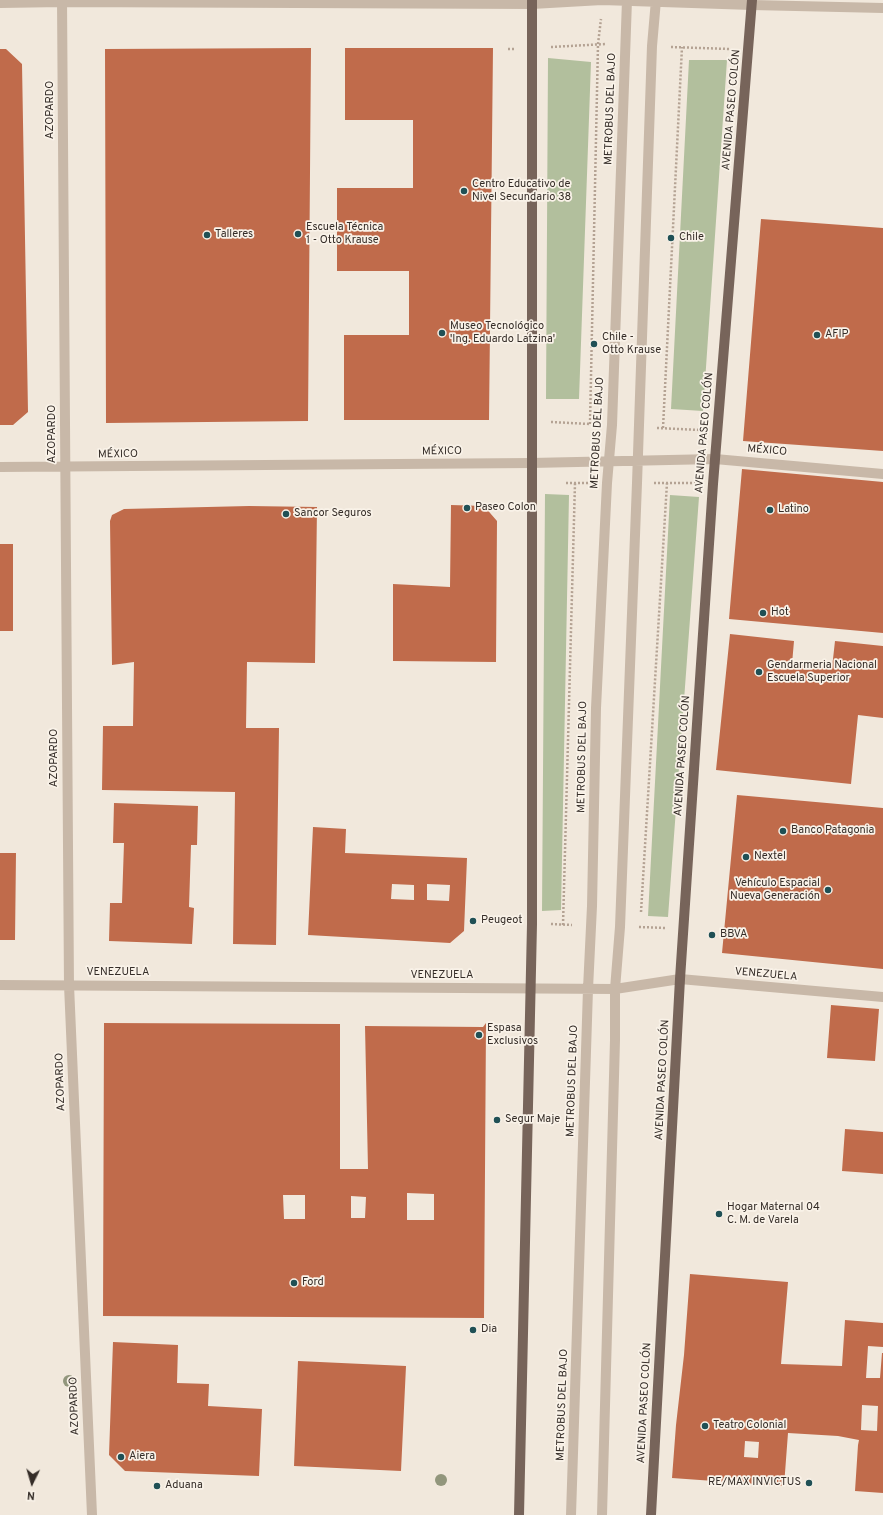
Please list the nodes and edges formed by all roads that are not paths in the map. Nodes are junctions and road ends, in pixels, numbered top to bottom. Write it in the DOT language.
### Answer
graph roads {
  1 [pos="602,0"];
  2 [pos="627,0"];
  3 [pos="62,1"];
  4 [pos="656,1"];
  5 [pos="532,2"];
  6 [pos="0,3"];
  7 [pos="752,3"];
  8 [pos="883,8"];
  9 [pos="715,459"];
  10 [pos="637,460"];
  11 [pos="609,461"];
  12 [pos="531,463"];
  13 [pos="0,467"];
  14 [pos="66,467"];
  15 [pos="883,474"];
  16 [pos="680,980"];
  17 [pos="0,985"];
  18 [pos="68,985"];
  19 [pos="531,988"];
  20 [pos="588,989"];
  21 [pos="615,989"];
  22 [pos="883,997"];
  23 [pos="92,1515"];
  24 [pos="519,1515"];
  25 [pos="571,1515"];
  26 [pos="602,1515"];
  27 [pos="651,1515"];
  1 -- 2 [label="street"];
  1 -- 5 [label="street"];
  2 -- 4 [label="street"];
  2 -- 11 [label="street, METROBUS DEL BAJO"];
  3 -- 5 [label="street"];
  3 -- 6 [label="street"];
  3 -- 14 [label="street, AZOPARDO"];
  4 -- 7 [label="street"];
  4 -- 10 [label="street"];
  5 -- 12 [label="main road"];
  7 -- 8 [label="street"];
  7 -- 9 [label="main road, AVENIDA PASEO COLÓN"];
  9 -- 10 [label="street, MÉXICO"];
  9 -- 15 [label="street, MÉXICO"];
  9 -- 16 [label="main road, AVENIDA PASEO COLÓN"];
  10 -- 11 [label="street, MÉXICO"];
  10 -- 21 [label="street"];
  11 -- 12 [label="street, MÉXICO"];
  11 -- 20 [label="street, METROBUS DEL BAJO"];
  12 -- 14 [label="street, MÉXICO"];
  12 -- 19 [label="main road"];
  13 -- 14 [label="street, MÉXICO"];
  14 -- 18 [label="street, AZOPARDO"];
  16 -- 21 [label="street, VENEZUELA"];
  16 -- 22 [label="street, VENEZUELA"];
  16 -- 27 [label="main road, AVENIDA PASEO COLÓN"];
  17 -- 18 [label="street, VENEZUELA"];
  18 -- 19 [label="street, VENEZUELA"];
  18 -- 23 [label="street, AZOPARDO"];
  19 -- 20 [label="street, VENEZUELA"];
  19 -- 24 [label="main road"];
  20 -- 21 [label="street, VENEZUELA"];
  20 -- 25 [label="street, METROBUS DEL BAJO"];
  21 -- 26 [label="street"];
}
